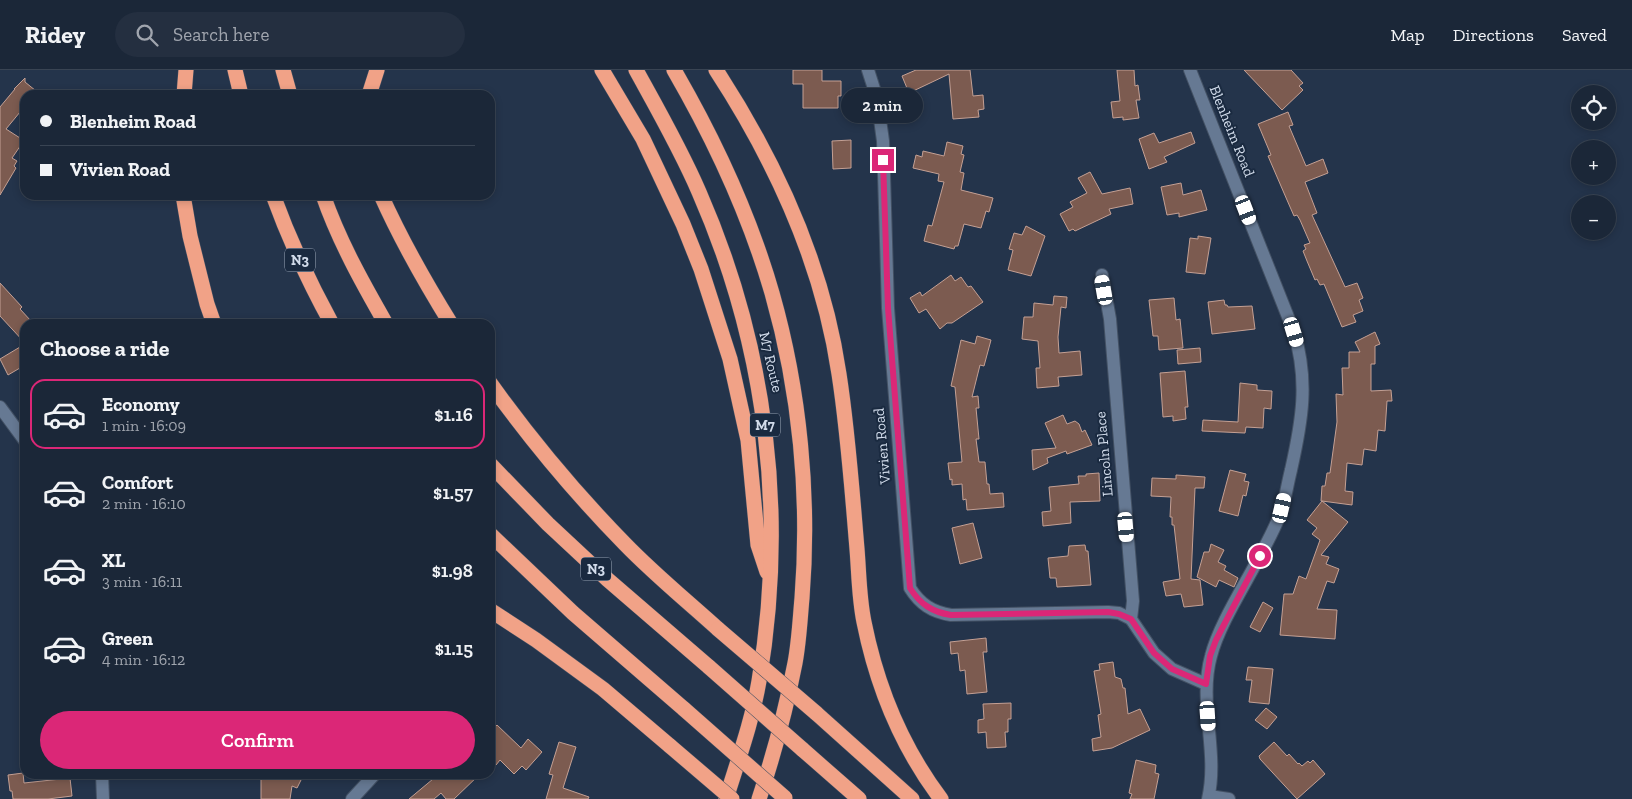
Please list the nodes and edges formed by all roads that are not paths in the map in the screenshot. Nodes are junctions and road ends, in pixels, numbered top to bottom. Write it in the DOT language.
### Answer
graph roads {
  1 [pos="186,70"];
  2 [pos="234,70"];
  3 [pos="284,70"];
  4 [pos="377,70"];
  5 [pos="602,70"];
  6 [pos="636,70"];
  7 [pos="674,70"];
  8 [pos="716,70"];
  9 [pos="868,70"];
  10 [pos="1190,70"];
  11 [pos="184,90"];
  12 [pos="240,90"];
  13 [pos="289,90"];
  14 [pos="371,90"];
  15 [pos="184,200"];
  16 [pos="275,200"];
  17 [pos="325,200"];
  18 [pos="383,200"];
  19 [pos="1102,275"];
  20 [pos="212,319"];
  21 [pos="329,319"];
  22 [pos="383,319"];
  23 [pos="448,319"];
  24 [pos="495,390"];
  25 [pos="0,407"];
  26 [pos="20,434"];
  27 [pos="495,469"];
  28 [pos="495,539"];
  29 [pos="770,578"];
  30 [pos="495,613"];
  31 [pos="1131,619"];
  32 [pos="1206,684"];
  33 [pos="102,779"];
  34 [pos="370,779"];
  35 [pos="786,798"];
  36 [pos="1209,798"];
  37 [pos="103,799"];
  38 [pos="352,799"];
  39 [pos="726,799"];
  40 [pos="732,799"];
  41 [pos="759,799"];
  42 [pos="860,799"];
  43 [pos="912,799"];
  44 [pos="941,799"];
  45 [pos="1229,799"];
  1 -- 11 [label="highway"];
  2 -- 12 [label="highway"];
  3 -- 13 [label="highway"];
  4 -- 14 [label="highway"];
  5 -- 29 [label="highway"];
  6 -- 29 [label="highway, M7 Route / M7"];
  7 -- 41 [label="highway, M7 Route / M7"];
  8 -- 44 [label="highway"];
  9 -- 31 [label="street, Vivien Road"];
  10 -- 32 [label="street, Blenheim Road"];
  15 -- 20 [label="highway"];
  16 -- 21 [label="highway, N3"];
  17 -- 22 [label="highway"];
  18 -- 23 [label="highway"];
  19 -- 31 [label="street, Lincoln Place"];
  24 -- 43 [label="highway, bridge"];
  25 -- 26 [label="street"];
  27 -- 42 [label="highway, N3, bridge"];
  28 -- 35 [label="highway, bridge"];
  29 -- 39 [label="highway, M7 Route / M7"];
  30 -- 40 [label="highway, bridge"];
  31 -- 32 [label="street"];
  32 -- 36 [label="street"];
  33 -- 37 [label="street"];
  34 -- 38 [label="street"];
  36 -- 45 [label="street"];
}
